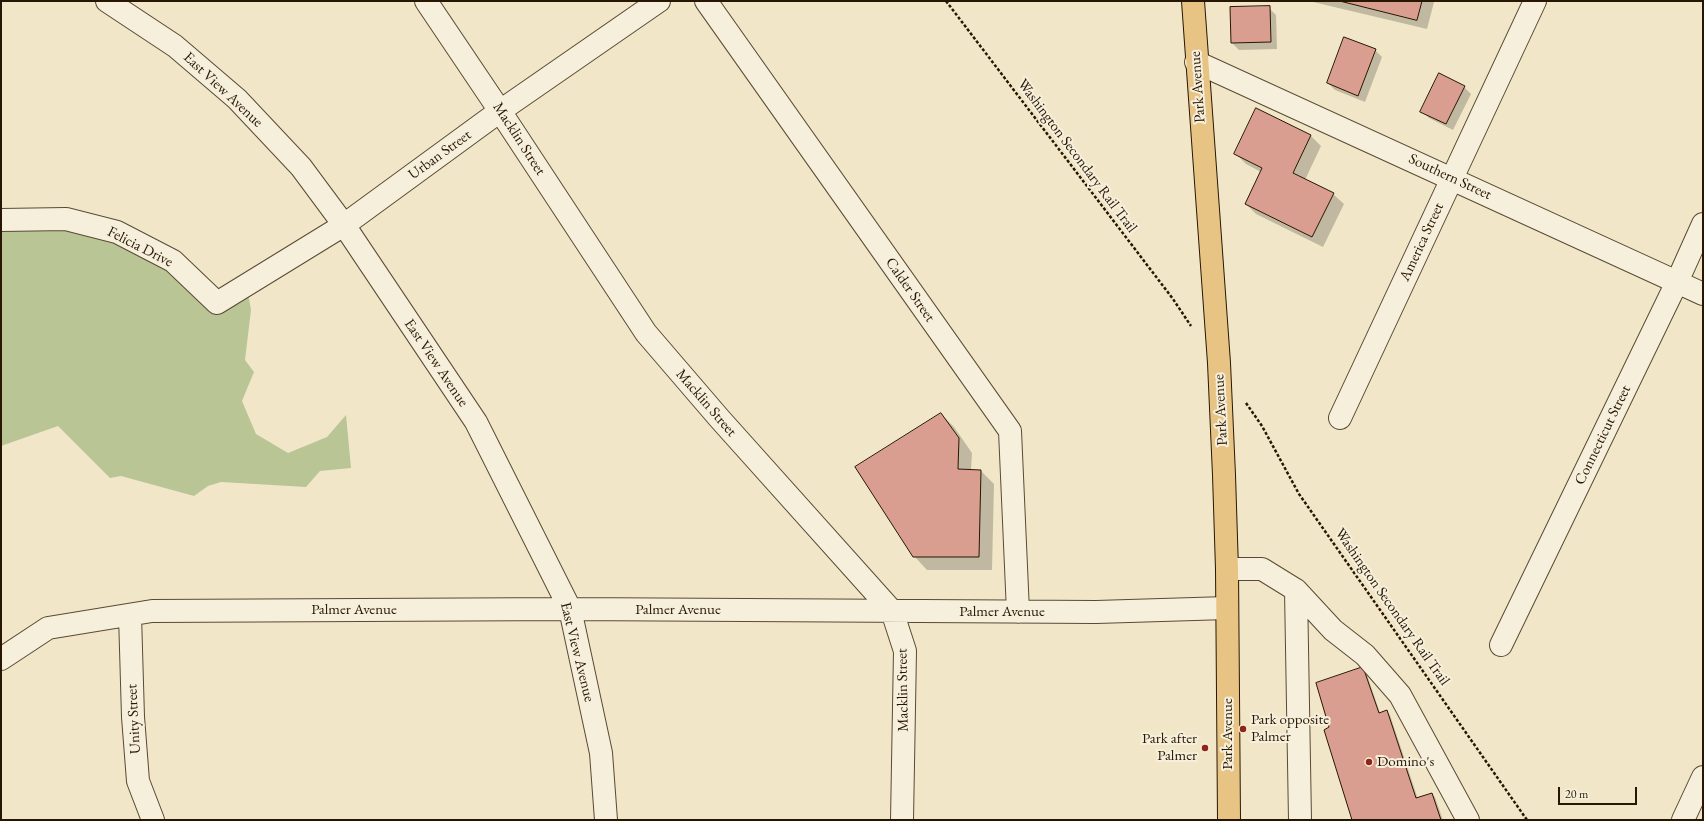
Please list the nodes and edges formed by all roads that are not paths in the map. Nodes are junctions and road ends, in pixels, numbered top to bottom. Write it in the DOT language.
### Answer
graph roads {
  1 [pos="106,1"];
  2 [pos="426,1"];
  3 [pos="660,1"];
  4 [pos="706,1"];
  5 [pos="1193,1"];
  6 [pos="1534,1"];
  7 [pos="1196,62"];
  8 [pos="500,111"];
  9 [pos="1452,178"];
  10 [pos="1,220"];
  11 [pos="344,224"];
  12 [pos="1703,224"];
  13 [pos="1677,282"];
  14 [pos="1703,294"];
  15 [pos="217,303"];
  16 [pos="1340,418"];
  17 [pos="1227,568"];
  18 [pos="1296,590"];
  19 [pos="1227,608"];
  20 [pos="570,609"];
  21 [pos="892,611"];
  22 [pos="1018,612"];
  23 [pos="130,615"];
  24 [pos="1501,645"];
  25 [pos="1,659"];
  26 [pos="1703,777"];
  27 [pos="153,820"];
  28 [pos="606,820"];
  29 [pos="902,820"];
  30 [pos="1229,820"];
  31 [pos="1300,820"];
  32 [pos="1468,820"];
  33 [pos="1683,820"];
  1 -- 11 [label="street, East View Avenue"];
  2 -- 8 [label="street, Macklin Street"];
  3 -- 8 [label="street, Urban Street"];
  4 -- 22 [label="street, Calder Street"];
  5 -- 7 [label="main road, Park Avenue"];
  6 -- 9 [label="street, America Street"];
  7 -- 9 [label="street, Southern Street"];
  7 -- 17 [label="main road, Park Avenue"];
  8 -- 11 [label="street, Urban Street"];
  8 -- 21 [label="street, Macklin Street"];
  9 -- 13 [label="street, Southern Street"];
  9 -- 16 [label="street, America Street"];
  10 -- 15 [label="street, Felicia Drive"];
  11 -- 15 [label="street, Urban Street"];
  11 -- 20 [label="street, East View Avenue"];
  12 -- 13 [label="street, Connecticut Street"];
  13 -- 14 [label="street, Southern Street"];
  13 -- 24 [label="street, Connecticut Street"];
  17 -- 18 [label="street"];
  17 -- 19 [label="main road, Park Avenue"];
  18 -- 31 [label="street"];
  18 -- 32 [label="street"];
  19 -- 22 [label="street, Palmer Avenue"];
  19 -- 30 [label="main road, Park Avenue"];
  20 -- 21 [label="street, Palmer Avenue"];
  20 -- 23 [label="street, Palmer Avenue"];
  20 -- 28 [label="street, East View Avenue"];
  21 -- 22 [label="street, Palmer Avenue"];
  21 -- 29 [label="street, Macklin Street"];
  23 -- 25 [label="street, Palmer Avenue"];
  23 -- 27 [label="street, Unity Street"];
  26 -- 33 [label="street"];
}
